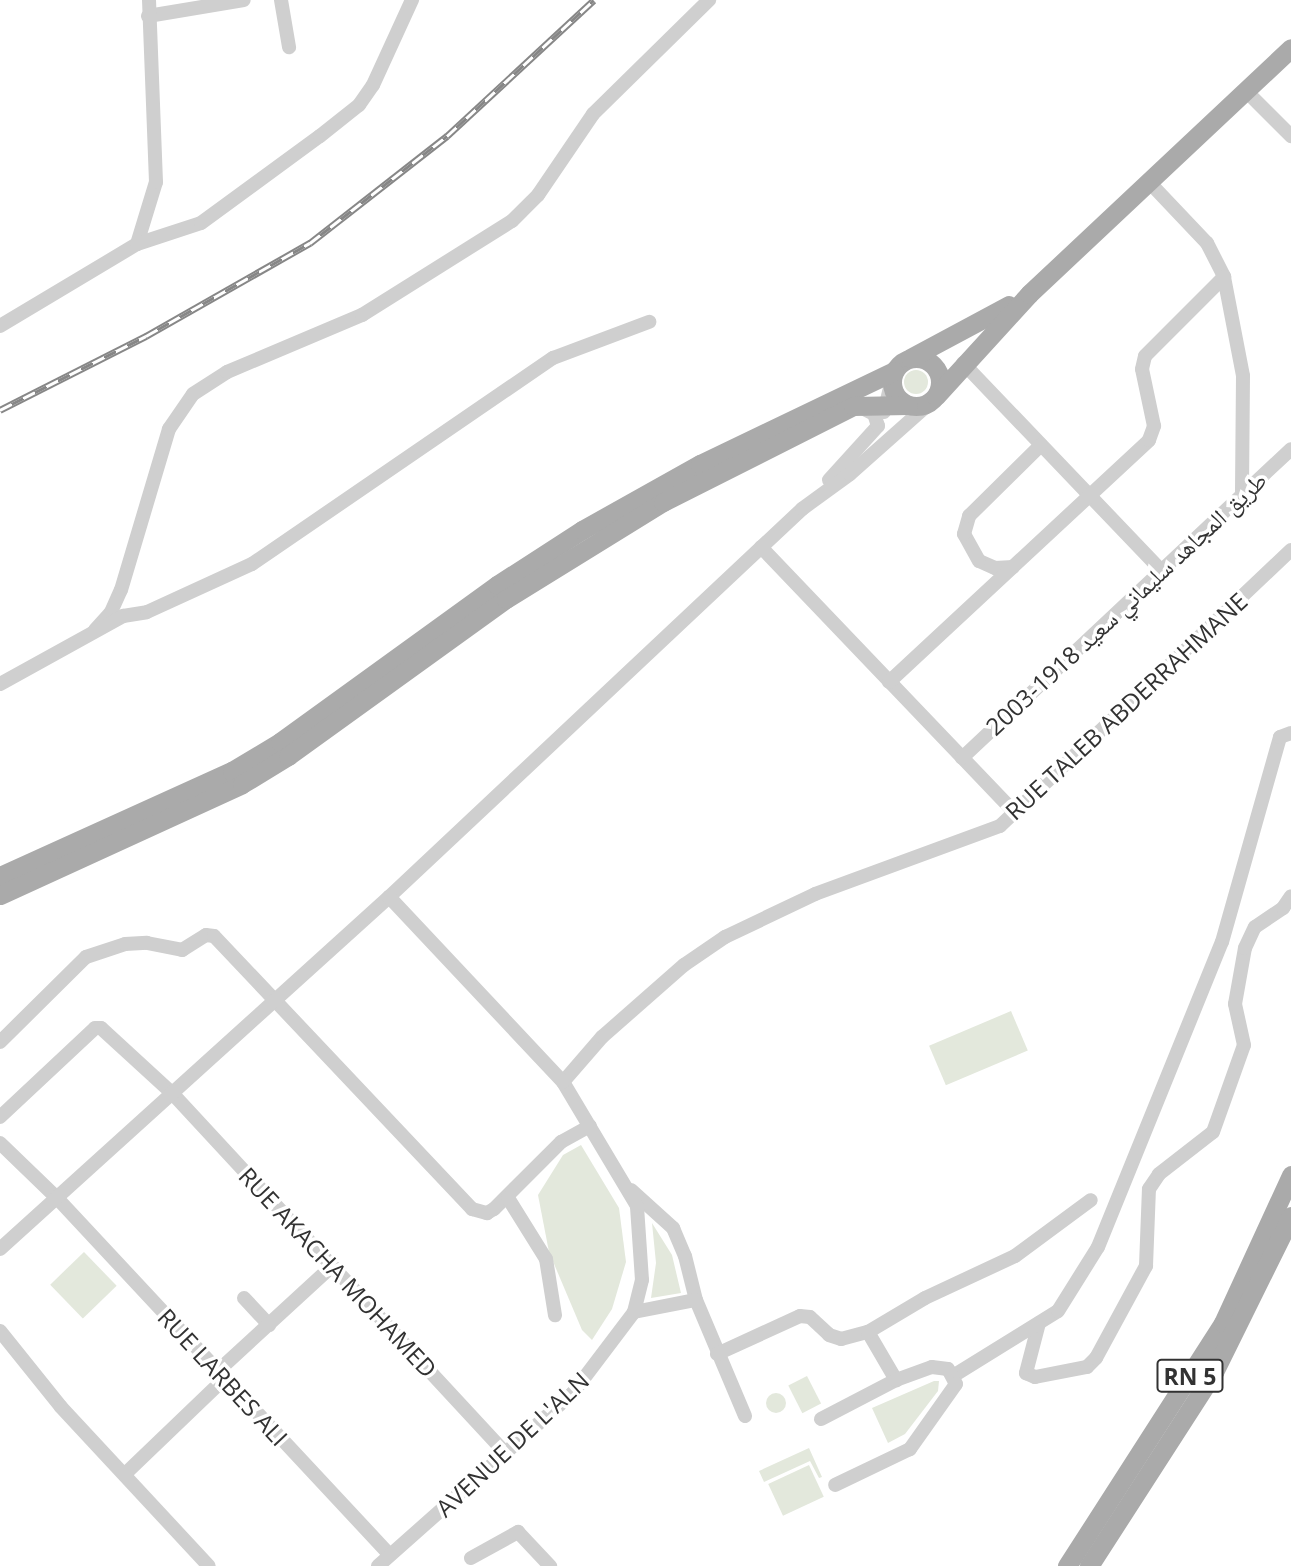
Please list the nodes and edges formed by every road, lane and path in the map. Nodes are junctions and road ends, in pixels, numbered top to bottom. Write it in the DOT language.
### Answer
graph roads {
  1 [pos="149,0"];
  2 [pos="244,0"];
  3 [pos="281,0"];
  4 [pos="412,0"];
  5 [pos="709,0"];
  6 [pos="148,16"];
  7 [pos="289,47"];
  8 [pos="1291,48"];
  9 [pos="1246,91"];
  10 [pos="1291,136"];
  11 [pos="1150,183"];
  12 [pos="137,244"];
  13 [pos="1224,277"];
  14 [pos="1028,294"];
  15 [pos="649,322"];
  16 [pos="0,326"];
  17 [pos="963,363"];
  18 [pos="897,370"];
  19 [pos="934,399"];
  20 [pos="887,403"];
  21 [pos="908,405"];
  22 [pos="853,406"];
  23 [pos="878,426"];
  24 [pos="1041,445"];
  25 [pos="1291,449"];
  26 [pos="1090,495"];
  27 [pos="1242,495"];
  28 [pos="802,509"];
  29 [pos="761,547"];
  30 [pos="1291,550"];
  31 [pos="1013,567"];
  32 [pos="1161,570"];
  33 [pos="95,630"];
  34 [pos="889,682"];
  35 [pos="0,684"];
  36 [pos="1291,733"];
  37 [pos="962,758"];
  38 [pos="1015,813"];
  39 [pos="0,876"];
  40 [pos="0,895"];
  41 [pos="1291,896"];
  42 [pos="389,897"];
  43 [pos="1222,942"];
  44 [pos="1245,948"];
  45 [pos="275,1001"];
  46 [pos="0,1042"];
  47 [pos="562,1082"];
  48 [pos="172,1093"];
  49 [pos="0,1117"];
  50 [pos="590,1126"];
  51 [pos="0,1143"];
  52 [pos="1291,1175"];
  53 [pos="1127,1177"];
  54 [pos="627,1187"];
  55 [pos="1149,1189"];
  56 [pos="57,1198"];
  57 [pos="508,1198"];
  58 [pos="1091,1200"];
  59 [pos="1291,1216"];
  60 [pos="0,1248"];
  61 [pos="332,1266"];
  62 [pos="244,1298"];
  63 [pos="696,1300"];
  64 [pos="635,1312"];
  65 [pos="555,1315"];
  66 [pos="1039,1323"];
  67 [pos="269,1325"];
  68 [pos="0,1331"];
  69 [pos="868,1332"];
  70 [pos="717,1354"];
  71 [pos="222,1374"];
  72 [pos="953,1376"];
  73 [pos="895,1380"];
  74 [pos="745,1416"];
  75 [pos="821,1419"];
  76 [pos="504,1452"];
  77 [pos="125,1474"];
  78 [pos="835,1485"];
  79 [pos="390,1555"];
  80 [pos="469,1563"];
  81 [pos="209,1566"];
  82 [pos="378,1566"];
  83 [pos="550,1566"];
  84 [pos="1067,1566"];
  85 [pos="1088,1566"];
  1 -- 6 [label="street"];
  2 -- 6 [label="street"];
  3 -- 7 [label="street"];
  4 -- 12 [label="street"];
  5 -- 33 [label="street"];
  6 -- 12 [label="street"];
  8 -- 9 [label="main road"];
  9 -- 10 [label="street"];
  9 -- 11 [label="main road"];
  11 -- 13 [label="street"];
  11 -- 14 [label="main road"];
  12 -- 16 [label="street"];
  13 -- 26 [label="street"];
  13 -- 27 [label="street"];
  14 -- 17 [label="main road"];
  14 -- 18 [label="main road"];
  15 -- 33 [label="street"];
  17 -- 19 [label="main road"];
  17 -- 24 [label="street"];
  18 -- 19 [label="main road"];
  18 -- 20 [label="street"];
  18 -- 21 [label="main road"];
  18 -- 39 [label="main road"];
  19 -- 21 [label="main road"];
  19 -- 28 [label="street"];
  20 -- 21 [label="main road"];
  20 -- 22 [label="main road"];
  20 -- 23 [label="street"];
  22 -- 23 [label="street"];
  22 -- 40 [label="main road"];
  23 -- 28 [label="street"];
  24 -- 26 [label="street"];
  24 -- 31 [label="street"];
  25 -- 27 [label="street, طريق المجاهد سليماني سعيد 1918-2003"];
  26 -- 31 [label="street"];
  26 -- 32 [label="street"];
  27 -- 32 [label="street, طريق المجاهد سليماني سعيد 1918-2003"];
  28 -- 29 [label="street"];
  29 -- 34 [label="street"];
  29 -- 42 [label="street"];
  30 -- 38 [label="street, RUE TALEB ABDERRAHMANE"];
  31 -- 34 [label="street"];
  32 -- 37 [label="street, طريق المجاهد سليماني سعيد 1918-2003"];
  33 -- 35 [label="street"];
  34 -- 37 [label="street"];
  36 -- 43 [label="street"];
  37 -- 38 [label="street"];
  38 -- 47 [label="street, RUE TALEB ABDERRAHMANE"];
  41 -- 44 [label="street"];
  42 -- 45 [label="street"];
  42 -- 47 [label="street, AVENUE DE L'ALN"];
  43 -- 44 [label="street"];
  43 -- 53 [label="street"];
  44 -- 55 [label="street"];
  45 -- 46 [label="street"];
  45 -- 48 [label="street"];
  45 -- 57 [label="street"];
  47 -- 50 [label="street, AVENUE DE L'ALN"];
  48 -- 49 [label="street, RUE AKACHA MOHAMED"];
  48 -- 56 [label="street"];
  48 -- 61 [label="street, RUE AKACHA MOHAMED"];
  50 -- 54 [label="street, AVENUE DE L'ALN"];
  50 -- 57 [label="street"];
  51 -- 56 [label="street, RUE LARBES ALI"];
  52 -- 84 [label="main road, RN 5"];
  53 -- 55 [label="street"];
  53 -- 66 [label="street"];
  54 -- 63 [label="street"];
  54 -- 64 [label="street, AVENUE DE L'ALN"];
  55 -- 66 [label="street"];
  56 -- 60 [label="street"];
  56 -- 71 [label="street, RUE LARBES ALI"];
  57 -- 65 [label="street"];
  58 -- 69 [label="street"];
  59 -- 85 [label="main road, RN 5"];
  61 -- 67 [label="street"];
  61 -- 76 [label="street, RUE AKACHA MOHAMED"];
  62 -- 67 [label="street"];
  63 -- 64 [label="street"];
  63 -- 70 [label="street"];
  64 -- 76 [label="street, AVENUE DE L'ALN"];
  66 -- 72 [label="street"];
  67 -- 71 [label="street"];
  68 -- 77 [label="street"];
  69 -- 70 [label="street"];
  69 -- 73 [label="street"];
  70 -- 74 [label="street"];
  71 -- 77 [label="street"];
  71 -- 79 [label="street, RUE LARBES ALI"];
  72 -- 73 [label="street"];
  72 -- 78 [label="street"];
  73 -- 75 [label="street"];
  76 -- 79 [label="street, AVENUE DE L'ALN"];
  77 -- 81 [label="street"];
  79 -- 82 [label="street, AVENUE DE L'ALN"];
  80 -- 83 [label="street"];
}
